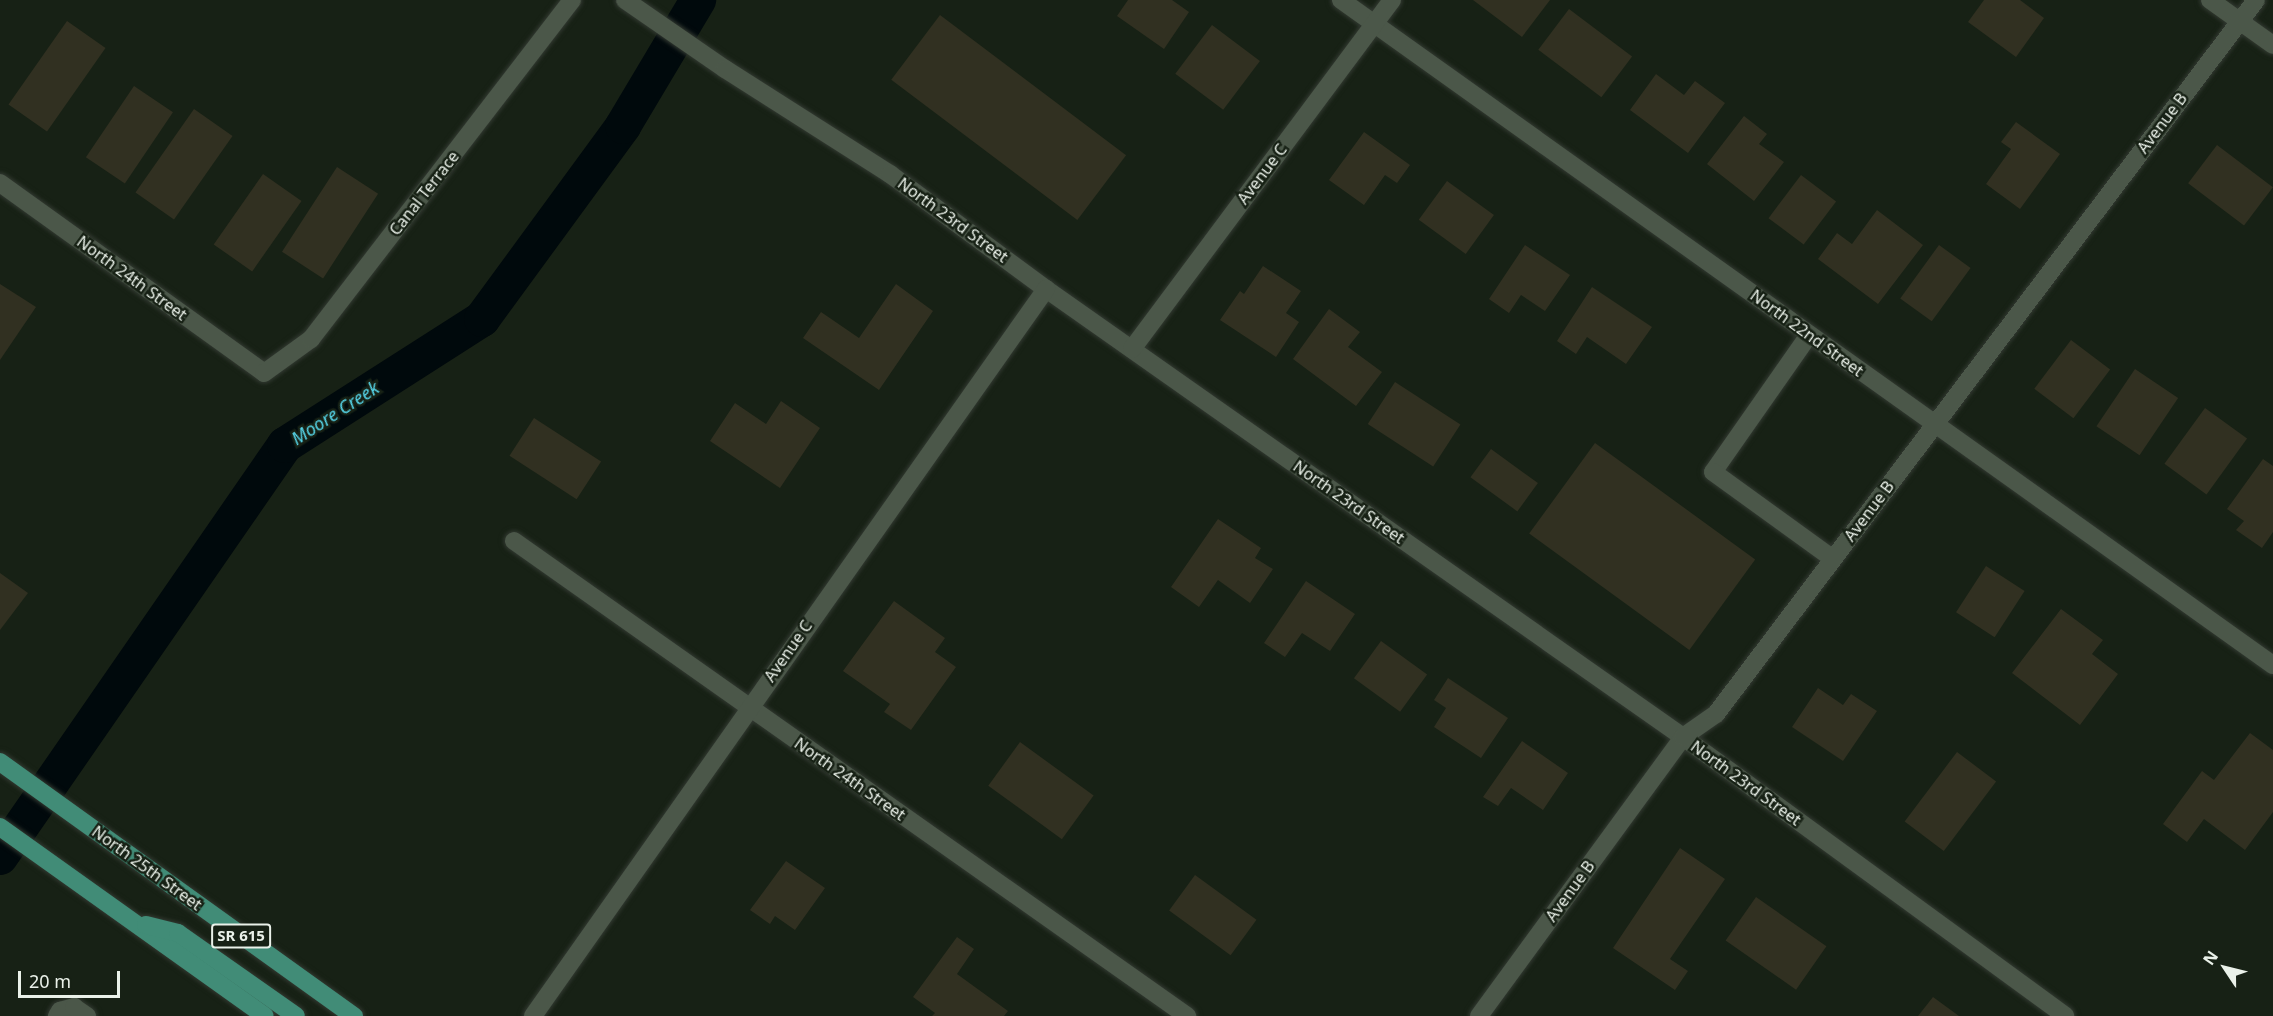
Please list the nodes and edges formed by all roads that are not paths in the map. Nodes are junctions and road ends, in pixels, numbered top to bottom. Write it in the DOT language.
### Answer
graph roads {
  1 [pos="572,0"];
  2 [pos="625,0"];
  3 [pos="1341,0"];
  4 [pos="1392,0"];
  5 [pos="2210,0"];
  6 [pos="2256,0"];
  7 [pos="2240,21"];
  8 [pos="1374,24"];
  9 [pos="2273,45"];
  10 [pos="0,183"];
  11 [pos="1046,289"];
  12 [pos="1809,335"];
  13 [pos="1132,349"];
  14 [pos="264,373"];
  15 [pos="1934,424"];
  16 [pos="514,541"];
  17 [pos="1833,559"];
  18 [pos="2273,665"];
  19 [pos="749,707"];
  20 [pos="1683,737"];
  21 [pos="0,762"];
  22 [pos="0,827"];
  23 [pos="135,923"];
  24 [pos="57,1016"];
  25 [pos="87,1016"];
  26 [pos="265,1016"];
  27 [pos="296,1016"];
  28 [pos="354,1016"];
  29 [pos="533,1016"];
  30 [pos="1187,1016"];
  31 [pos="1479,1016"];
  32 [pos="2065,1016"];
  1 -- 14 [label="street, Canal Terrace"];
  2 -- 11 [label="street, North 23rd Street"];
  3 -- 8 [label="street, North 22nd Street"];
  4 -- 8 [label="street, Avenue C"];
  5 -- 7 [label="street"];
  6 -- 7 [label="street, Avenue B"];
  7 -- 9 [label="street"];
  7 -- 15 [label="street, Avenue B"];
  8 -- 12 [label="street, North 22nd Street"];
  8 -- 13 [label="street, Avenue C"];
  10 -- 14 [label="street, North 24th Street"];
  11 -- 13 [label="street, North 23rd Street"];
  11 -- 19 [label="street, Avenue C"];
  12 -- 15 [label="street, North 22nd Street"];
  12 -- 17 [label="street"];
  13 -- 20 [label="street, North 23rd Street"];
  15 -- 17 [label="street, Avenue B"];
  15 -- 18 [label="street, North 22nd Street"];
  16 -- 19 [label="street, North 24th Street"];
  17 -- 20 [label="street, Avenue B"];
  19 -- 29 [label="street, Avenue C"];
  19 -- 30 [label="street, North 24th Street"];
  20 -- 31 [label="street, Avenue B"];
  20 -- 32 [label="street, North 23rd Street"];
  21 -- 28 [label="main road, North 25th Street / SR 615"];
  22 -- 23 [label="main road, SR 615"];
  23 -- 26 [label="main road, SR 615"];
  23 -- 27 [label="main road"];
  24 -- 25 [label="street"];
}
